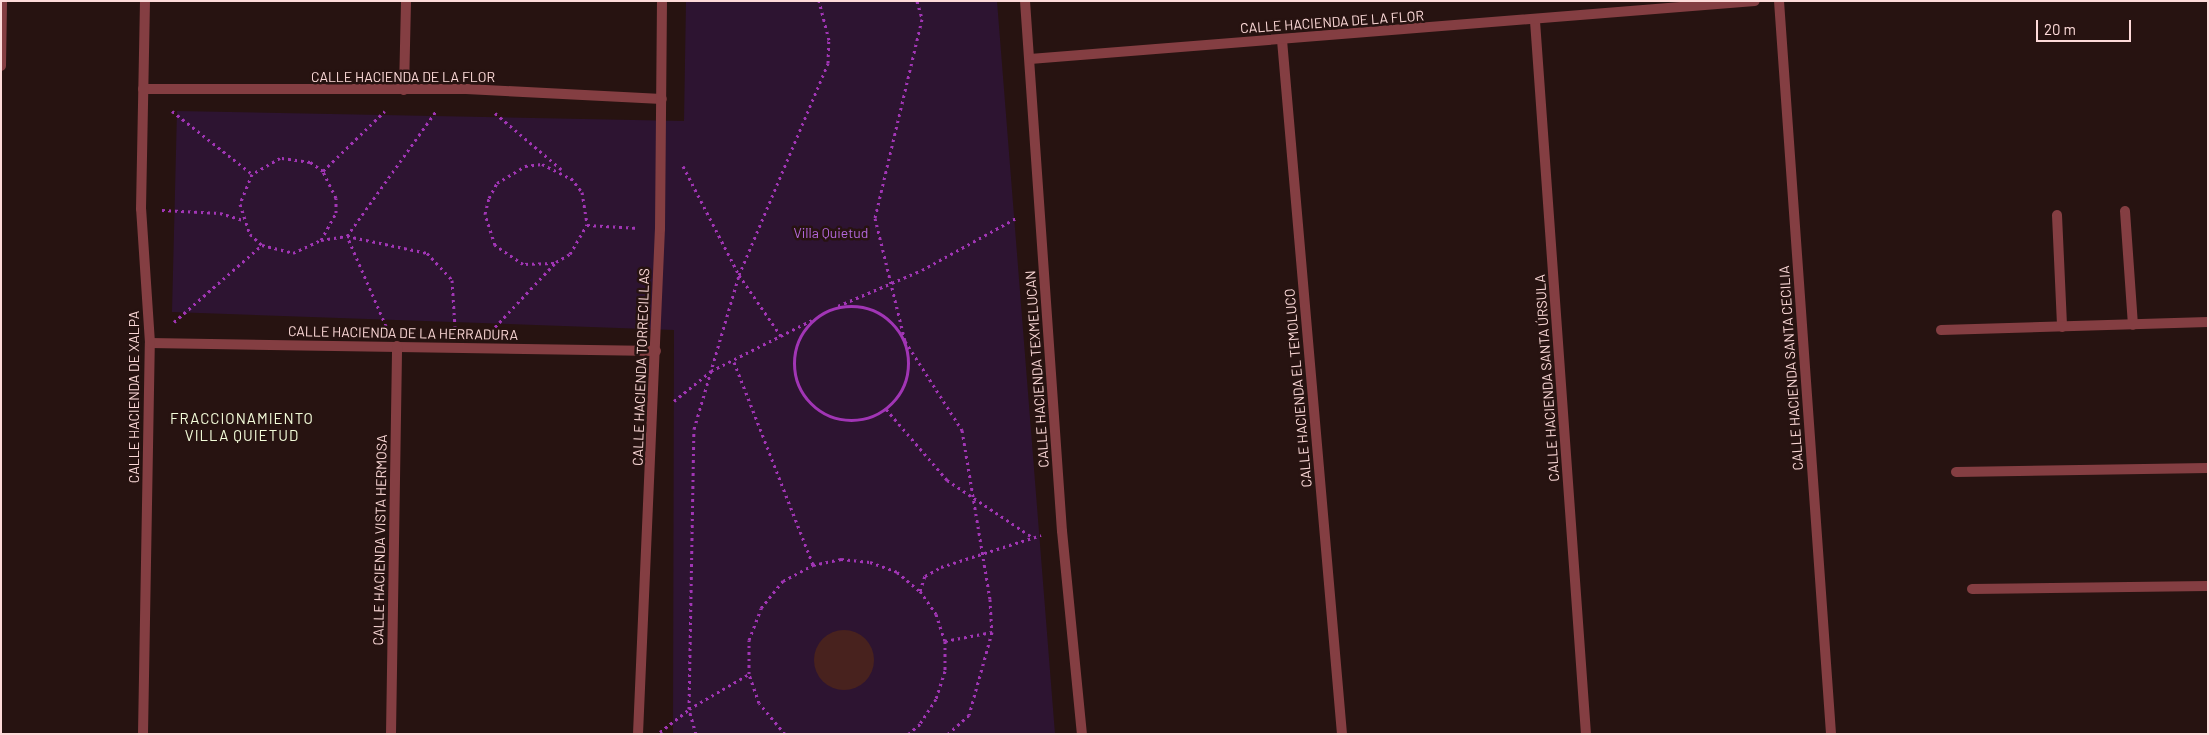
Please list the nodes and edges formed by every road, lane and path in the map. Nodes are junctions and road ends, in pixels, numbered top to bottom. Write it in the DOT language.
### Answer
graph roads {
  1 [pos="2,1"];
  2 [pos="145,1"];
  3 [pos="406,1"];
  4 [pos="662,1"];
  5 [pos="818,1"];
  6 [pos="917,1"];
  7 [pos="1025,1"];
  8 [pos="1755,1"];
  9 [pos="1779,1"];
  10 [pos="1535,21"];
  11 [pos="1282,40"];
  12 [pos="1030,59"];
  13 [pos="1,66"];
  14 [pos="466,89"];
  15 [pos="143,90"];
  16 [pos="404,90"];
  17 [pos="451,90"];
  18 [pos="662,99"];
  19 [pos="680,161"];
  20 [pos="322,171"];
  21 [pos="252,174"];
  22 [pos="572,179"];
  23 [pos="1038,206"];
  24 [pos="141,209"];
  25 [pos="2124,211"];
  26 [pos="2056,215"];
  27 [pos="243,220"];
  28 [pos="587,225"];
  29 [pos="660,229"];
  30 [pos="347,236"];
  31 [pos="322,240"];
  32 [pos="262,245"];
  33 [pos="556,262"];
  34 [pos="740,275"];
  35 [pos="891,283"];
  36 [pos="452,300"];
  37 [pos="832,309"];
  38 [pos="814,318"];
  39 [pos="2208,322"];
  40 [pos="2133,325"];
  41 [pos="2062,327"];
  42 [pos="1941,330"];
  43 [pos="781,336"];
  44 [pos="150,344"];
  45 [pos="397,346"];
  46 [pos="474,349"];
  47 [pos="656,351"];
  48 [pos="734,362"];
  49 [pos="711,371"];
  50 [pos="886,409"];
  51 [pos="653,418"];
  52 [pos="2208,468"];
  53 [pos="1956,472"];
  54 [pos="972,497"];
  55 [pos="1062,531"];
  56 [pos="1032,537"];
  57 [pos="982,552"];
  58 [pos="813,565"];
  59 [pos="2208,586"];
  60 [pos="1972,589"];
  61 [pos="920,591"];
  62 [pos="992,632"];
  63 [pos="944,641"];
  64 [pos="749,674"];
  65 [pos="689,709"];
  66 [pos="143,734"];
  67 [pos="391,734"];
  68 [pos="638,734"];
  69 [pos="657,734"];
  70 [pos="696,734"];
  71 [pos="785,734"];
  72 [pos="908,734"];
  73 [pos="948,734"];
  74 [pos="1082,734"];
  75 [pos="1342,734"];
  76 [pos="1586,734"];
  77 [pos="1831,734"];
  1 -- 13 [label="street"];
  2 -- 15 [label="street, CALLE HACIENDA DE XALPA"];
  3 -- 16 [label="street"];
  4 -- 18 [label="street, CALLE HACIENDA TORRECILLAS"];
  5 -- 34 [label="path"];
  6 -- 35 [label="path"];
  7 -- 12 [label="street, CALLE HACIENDA TEXMELUCAN"];
  8 -- 10 [label="street, CALLE HACIENDA DE LA FLOR"];
  9 -- 77 [label="street, CALLE HACIENDA SANTA CECILIA"];
  10 -- 11 [label="street, CALLE HACIENDA DE LA FLOR"];
  10 -- 76 [label="street, CALLE HACIENDA SANTA ÚRSULA"];
  11 -- 12 [label="street, CALLE HACIENDA DE LA FLOR"];
  11 -- 75 [label="street, CALLE HACIENDA EL TEMOLUCO"];
  12 -- 23 [label="street, CALLE HACIENDA TEXMELUCAN"];
  14 -- 17 [label="street, CALLE HACIENDA DE LA FLOR"];
  14 -- 18 [label="street, CALLE HACIENDA DE LA FLOR"];
  14 -- 22 [label="path"];
  15 -- 16 [label="street, CALLE HACIENDA DE LA FLOR"];
  15 -- 21 [label="path"];
  15 -- 24 [label="street, CALLE HACIENDA DE XALPA"];
  16 -- 17 [label="street, CALLE HACIENDA DE LA FLOR"];
  16 -- 20 [label="path"];
  17 -- 30 [label="path"];
  18 -- 29 [label="street, CALLE HACIENDA TORRECILLAS"];
  19 -- 34 [label="path"];
  20 -- 21 [label="path"];
  20 -- 31 [label="path"];
  21 -- 27 [label="path"];
  22 -- 28 [label="path"];
  22 -- 33 [label="path"];
  23 -- 35 [label="path"];
  23 -- 55 [label="street, CALLE HACIENDA TEXMELUCAN"];
  24 -- 27 [label="path"];
  24 -- 44 [label="street, CALLE HACIENDA DE XALPA"];
  25 -- 40 [label="street"];
  26 -- 41 [label="street"];
  27 -- 32 [label="path"];
  28 -- 29 [label="path"];
  28 -- 33 [label="path"];
  29 -- 47 [label="street, CALLE HACIENDA TORRECILLAS"];
  30 -- 31 [label="path"];
  30 -- 36 [label="path"];
  30 -- 45 [label="path"];
  31 -- 32 [label="path"];
  32 -- 44 [label="path"];
  33 -- 46 [label="path"];
  34 -- 43 [label="path"];
  34 -- 49 [label="path"];
  35 -- 37 [label="path"];
  35 -- 54 [label="path"];
  37 -- 38 [label="path"];
  37 -- 50 [label="path"];
  38 -- 43 [label="path"];
  38 -- 50 [label="path"];
  39 -- 40 [label="street"];
  40 -- 41 [label="street"];
  41 -- 42 [label="street"];
  43 -- 48 [label="path"];
  44 -- 45 [label="street, CALLE HACIENDA DE LA HERRADURA"];
  44 -- 66 [label="street, CALLE HACIENDA DE XALPA"];
  45 -- 46 [label="street, CALLE HACIENDA DE LA HERRADURA"];
  45 -- 67 [label="street, CALLE HACIENDA VISTA HERMOSA"];
  46 -- 47 [label="street, CALLE HACIENDA DE LA HERRADURA"];
  47 -- 51 [label="street, CALLE HACIENDA TORRECILLAS"];
  48 -- 49 [label="path"];
  48 -- 58 [label="path"];
  49 -- 51 [label="path"];
  49 -- 65 [label="path"];
  50 -- 54 [label="path"];
  51 -- 68 [label="street, CALLE HACIENDA TORRECILLAS"];
  52 -- 53 [label="street"];
  54 -- 56 [label="path"];
  54 -- 57 [label="path"];
  55 -- 56 [label="path"];
  55 -- 74 [label="street, CALLE HACIENDA TEXMELUCAN"];
  56 -- 57 [label="path"];
  57 -- 61 [label="path"];
  57 -- 62 [label="path"];
  58 -- 61 [label="path"];
  58 -- 64 [label="path"];
  59 -- 60 [label="street"];
  61 -- 63 [label="path"];
  62 -- 63 [label="path"];
  62 -- 73 [label="path"];
  63 -- 72 [label="path"];
  64 -- 65 [label="path"];
  64 -- 71 [label="path"];
  65 -- 69 [label="path"];
  65 -- 70 [label="path"];
}
